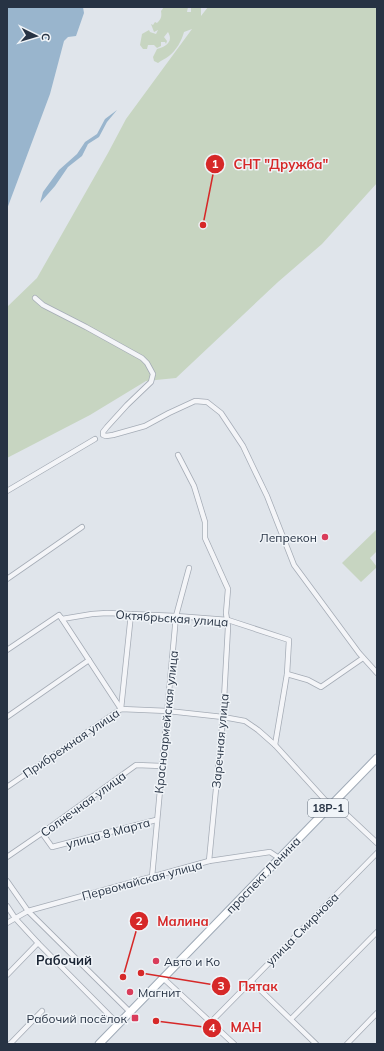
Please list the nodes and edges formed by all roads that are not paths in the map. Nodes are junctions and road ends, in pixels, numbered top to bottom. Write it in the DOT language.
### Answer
graph roads {
  1 [pos="35,298"];
  2 [pos="95,439"];
  3 [pos="178,455"];
  4 [pos="7,491"];
  5 [pos="82,527"];
  6 [pos="189,568"];
  7 [pos="7,579"];
  8 [pos="131,614"];
  9 [pos="176,616"];
  10 [pos="62,619"];
  11 [pos="228,620"];
  12 [pos="7,650"];
  13 [pos="363,658"];
  14 [pos="89,660"];
  15 [pos="377,673"];
  16 [pos="286,674"];
  17 [pos="121,708"];
  18 [pos="168,711"];
  19 [pos="7,717"];
  20 [pos="223,717"];
  21 [pos="275,745"];
  22 [pos="377,758"];
  23 [pos="162,766"];
  24 [pos="7,787"];
  25 [pos="332,804"];
  26 [pos="156,820"];
  27 [pos="42,834"];
  28 [pos="377,843"];
  29 [pos="377,853"];
  30 [pos="7,857"];
  31 [pos="279,858"];
  32 [pos="209,862"];
  33 [pos="152,877"];
  34 [pos="7,881"];
  35 [pos="7,906"];
  36 [pos="28,911"];
  37 [pos="15,918"];
  38 [pos="7,923"];
  39 [pos="377,932"];
  40 [pos="38,943"];
  41 [pos="7,975"];
  42 [pos="163,978"];
  43 [pos="251,981"];
  44 [pos="42,1010"];
  45 [pos="130,1012"];
  46 [pos="377,1013"];
  47 [pos="291,1019"];
  48 [pos="211,1022"];
  49 [pos="118,1024"];
  50 [pos="10,1044"];
  51 [pos="99,1044"];
  52 [pos="234,1044"];
  53 [pos="316,1044"];
  54 [pos="346,1044"];
  1 -- 13 [label="street"];
  2 -- 4 [label="street"];
  3 -- 11 [label="street, Заречная улица"];
  5 -- 7 [label="street"];
  6 -- 9 [label="street, Красноармейская улица"];
  8 -- 9 [label="street, Октябрьская улица"];
  8 -- 10 [label="street, Октябрьская улица"];
  8 -- 17 [label="street"];
  9 -- 11 [label="street, Октябрьская улица"];
  9 -- 18 [label="street, Красноармейская улица"];
  10 -- 12 [label="street, Октябрьская улица"];
  10 -- 14 [label="street"];
  11 -- 16 [label="street, Октябрьская улица"];
  11 -- 20 [label="street, Заречная улица"];
  13 -- 15 [label="street"];
  13 -- 16 [label="street"];
  14 -- 17 [label="street"];
  14 -- 19 [label="street"];
  16 -- 21 [label="street, Октябрьская улица"];
  17 -- 18 [label="street, Прибрежная улица"];
  17 -- 24 [label="street, Прибрежная улица"];
  18 -- 20 [label="street, Прибрежная улица"];
  18 -- 23 [label="street, Красноармейская улица"];
  20 -- 21 [label="street, Прибрежная улица"];
  20 -- 32 [label="street, Заречная улица"];
  21 -- 25 [label="street, Прибрежная улица"];
  22 -- 25 [label="main road, проспект Ленина / 18Р-1"];
  23 -- 26 [label="street, Красноармейская улица"];
  23 -- 27 [label="street, Солнечная улица"];
  25 -- 28 [label="street, Прибрежная улица"];
  25 -- 31 [label="main road, проспект Ленина / 18Р-1"];
  26 -- 27 [label="street, улица 8 Марта"];
  26 -- 33 [label="street, Красноармейская улица"];
  27 -- 30 [label="street, Солнечная улица"];
  29 -- 43 [label="street, улица Смирнова"];
  31 -- 32 [label="street, Первомайская улица"];
  31 -- 42 [label="main road, проспект Ленина / 18Р-1"];
  32 -- 33 [label="street, Первомайская улица"];
  33 -- 36 [label="street, Первомайская улица"];
  34 -- 36 [label="street"];
  35 -- 37 [label="street"];
  36 -- 37 [label="street, Первомайская улица"];
  36 -- 45 [label="street"];
  37 -- 38 [label="street, Первомайская улица"];
  37 -- 40 [label="street"];
  39 -- 47 [label="street"];
  40 -- 41 [label="street"];
  40 -- 49 [label="street"];
  42 -- 45 [label="main road, проспект Ленина / 18Р-1"];
  42 -- 48 [label="street"];
  43 -- 47 [label="street"];
  43 -- 48 [label="street, улица Смирнова"];
  44 -- 50 [label="street"];
  45 -- 49 [label="main road, проспект Ленина / 18Р-1"];
  46 -- 54 [label="street"];
  47 -- 53 [label="street"];
  48 -- 52 [label="street"];
  49 -- 51 [label="main road, проспект Ленина / 18Р-1"];
}
